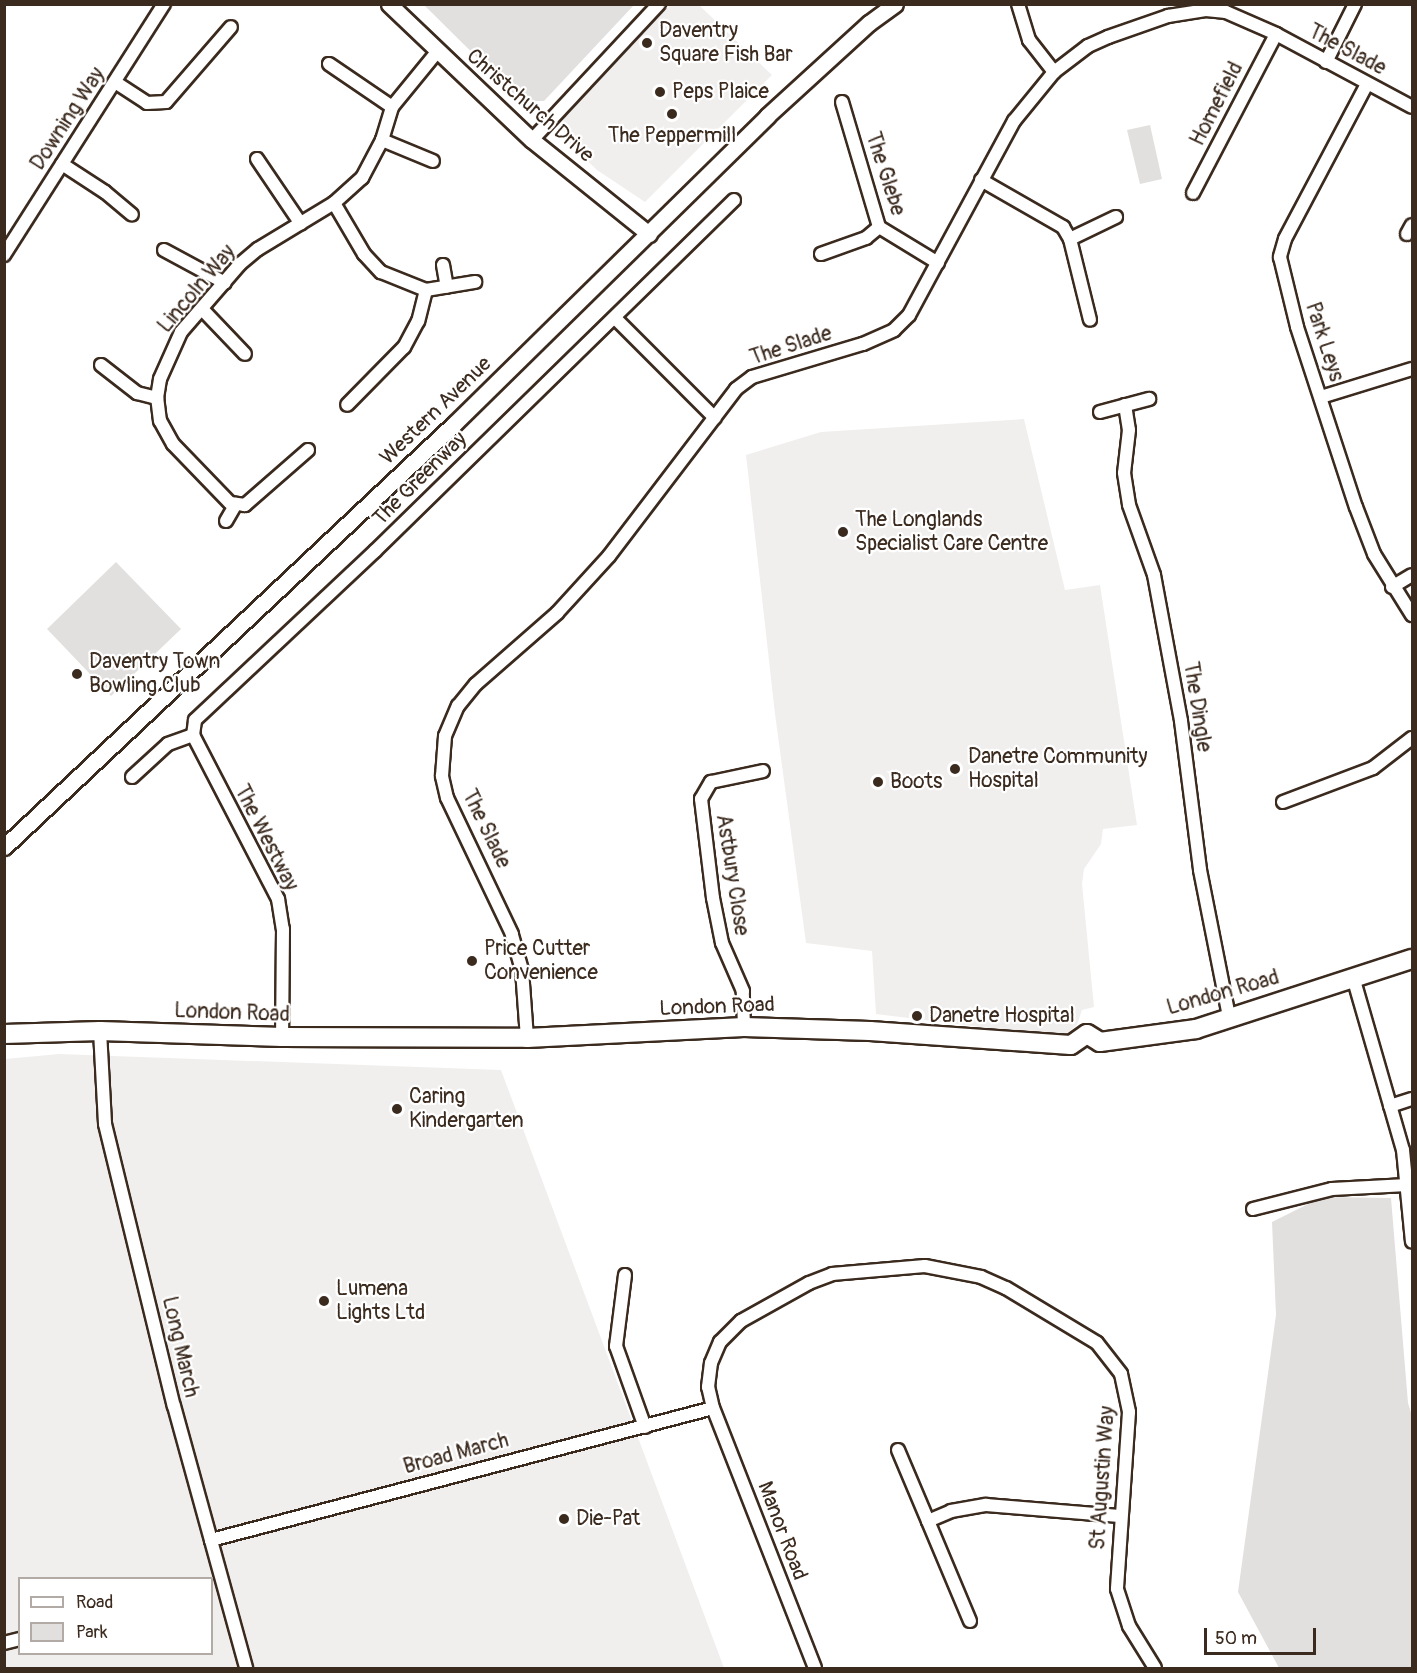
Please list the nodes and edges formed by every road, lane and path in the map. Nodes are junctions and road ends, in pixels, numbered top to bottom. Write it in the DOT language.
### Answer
graph roads {
  1 [pos="164,4"];
  2 [pos="388,4"];
  3 [pos="659,4"];
  4 [pos="895,4"];
  5 [pos="1018,4"];
  6 [pos="1355,4"];
  7 [pos="1206,7"];
  8 [pos="231,27"];
  9 [pos="1276,33"];
  10 [pos="437,52"];
  11 [pos="1326,62"];
  12 [pos="329,64"];
  13 [pos="1054,72"];
  14 [pos="115,82"];
  15 [pos="1367,84"];
  16 [pos="842,102"];
  17 [pos="392,107"];
  18 [pos="1413,107"];
  19 [pos="532,140"];
  20 [pos="382,141"];
  21 [pos="258,159"];
  22 [pos="433,161"];
  23 [pos="62,164"];
  24 [pos="981,180"];
  25 [pos="1193,193"];
  26 [pos="734,200"];
  27 [pos="334,203"];
  28 [pos="132,216"];
  29 [pos="1116,217"];
  30 [pos="301,224"];
  31 [pos="879,227"];
  32 [pos="649,234"];
  33 [pos="1070,239"];
  34 [pos="164,250"];
  35 [pos="821,254"];
  36 [pos="4,255"];
  37 [pos="938,263"];
  38 [pos="443,265"];
  39 [pos="475,282"];
  40 [pos="225,283"];
  41 [pos="447,287"];
  42 [pos="426,290"];
  43 [pos="202,309"];
  44 [pos="615,318"];
  45 [pos="1089,320"];
  46 [pos="245,354"];
  47 [pos="101,365"];
  48 [pos="1413,369"];
  49 [pos="1321,397"];
  50 [pos="157,398"];
  51 [pos="1149,399"];
  52 [pos="347,405"];
  53 [pos="1125,405"];
  54 [pos="1100,412"];
  55 [pos="715,418"];
  56 [pos="308,450"];
  57 [pos="236,504"];
  58 [pos="226,521"];
  59 [pos="1413,575"];
  60 [pos="1392,587"];
  61 [pos="1413,615"];
  62 [pos="193,735"];
  63 [pos="1413,738"];
  64 [pos="763,771"];
  65 [pos="132,777"];
  66 [pos="1283,802"];
  67 [pos="4,847"];
  68 [pos="1413,959"];
  69 [pos="1353,977"];
  70 [pos="1229,1017"];
  71 [pos="744,1027"];
  72 [pos="100,1031"];
  73 [pos="4,1034"];
  74 [pos="282,1037"];
  75 [pos="527,1038"];
  76 [pos="1413,1099"];
  77 [pos="1390,1106"];
  78 [pos="1407,1185"];
  79 [pos="1253,1209"];
  80 [pos="1413,1242"];
  81 [pos="625,1275"];
  82 [pos="713,1408"];
  83 [pos="645,1427"];
  84 [pos="898,1450"];
  85 [pos="1120,1515"];
  86 [pos="928,1521"];
  87 [pos="211,1540"];
  88 [pos="217,1589"];
  89 [pos="970,1621"];
  90 [pos="246,1668"];
  91 [pos="815,1668"];
  92 [pos="1155,1668"];
  1 -- 14 [label="street, Downing Way"];
  2 -- 10 [label="street, Christchurch Drive"];
  3 -- 19 [label="street"];
  4 -- 32 [label="street, Western Avenue"];
  5 -- 13 [label="street"];
  6 -- 11 [label="street"];
  7 -- 9 [label="street, The Slade"];
  7 -- 13 [label="street, The Slade"];
  8 -- 14 [label="street"];
  9 -- 11 [label="street, The Slade"];
  9 -- 25 [label="street, Homefield"];
  10 -- 17 [label="street, Lincoln Way"];
  10 -- 19 [label="street, Christchurch Drive"];
  11 -- 15 [label="street, The Slade"];
  12 -- 17 [label="street"];
  13 -- 24 [label="street, The Slade"];
  14 -- 23 [label="street, Downing Way"];
  15 -- 18 [label="street, The Slade"];
  15 -- 49 [label="street, Park Leys"];
  16 -- 31 [label="street, The Glebe"];
  17 -- 20 [label="street, Lincoln Way"];
  19 -- 32 [label="street, Christchurch Drive"];
  20 -- 22 [label="street"];
  20 -- 27 [label="street, Lincoln Way"];
  21 -- 30 [label="street"];
  23 -- 28 [label="street"];
  23 -- 36 [label="street, Downing Way"];
  24 -- 33 [label="street"];
  24 -- 37 [label="street, The Slade"];
  26 -- 44 [label="street, The Greenway"];
  27 -- 30 [label="street, Lincoln Way"];
  27 -- 42 [label="street"];
  29 -- 33 [label="street"];
  30 -- 40 [label="street, Lincoln Way"];
  31 -- 35 [label="street"];
  31 -- 37 [label="street, The Glebe"];
  32 -- 67 [label="street, Western Avenue"];
  33 -- 45 [label="street"];
  34 -- 40 [label="street"];
  37 -- 55 [label="street, The Slade"];
  38 -- 41 [label="street"];
  39 -- 41 [label="street"];
  40 -- 43 [label="street, Lincoln Way"];
  41 -- 42 [label="street"];
  42 -- 52 [label="street"];
  43 -- 46 [label="street"];
  43 -- 50 [label="street, Lincoln Way"];
  44 -- 55 [label="street"];
  44 -- 62 [label="street, The Greenway"];
  47 -- 50 [label="street"];
  48 -- 49 [label="street"];
  49 -- 60 [label="street, Park Leys"];
  50 -- 57 [label="street, Lincoln Way"];
  51 -- 53 [label="street"];
  53 -- 54 [label="street"];
  53 -- 70 [label="street, The Dingle"];
  55 -- 75 [label="street, The Slade"];
  56 -- 57 [label="street"];
  57 -- 58 [label="street"];
  59 -- 60 [label="street"];
  60 -- 61 [label="street, Park Leys"];
  62 -- 65 [label="street"];
  62 -- 74 [label="street, The Westway"];
  63 -- 66 [label="street"];
  64 -- 71 [label="street, Astbury Close"];
  68 -- 69 [label="main road, London Road"];
  69 -- 70 [label="main road, London Road"];
  69 -- 77 [label="street"];
  70 -- 71 [label="main road, London Road"];
  71 -- 75 [label="main road, London Road"];
  72 -- 73 [label="main road, London Road"];
  72 -- 74 [label="main road, London Road"];
  72 -- 87 [label="street, Long March"];
  74 -- 75 [label="main road, London Road"];
  76 -- 77 [label="street"];
  77 -- 78 [label="street"];
  78 -- 79 [label="street"];
  78 -- 80 [label="street"];
  81 -- 83 [label="street"];
  82 -- 83 [label="street, Broad March"];
  82 -- 85 [label="street, St Augustin Way"];
  82 -- 91 [label="street, Manor Road"];
  83 -- 87 [label="street, Broad March"];
  84 -- 86 [label="street"];
  85 -- 86 [label="street"];
  85 -- 92 [label="street, St Augustin Way"];
  86 -- 89 [label="street"];
  87 -- 88 [label="street, Long March"];
  88 -- 90 [label="street, Long March"];
}
